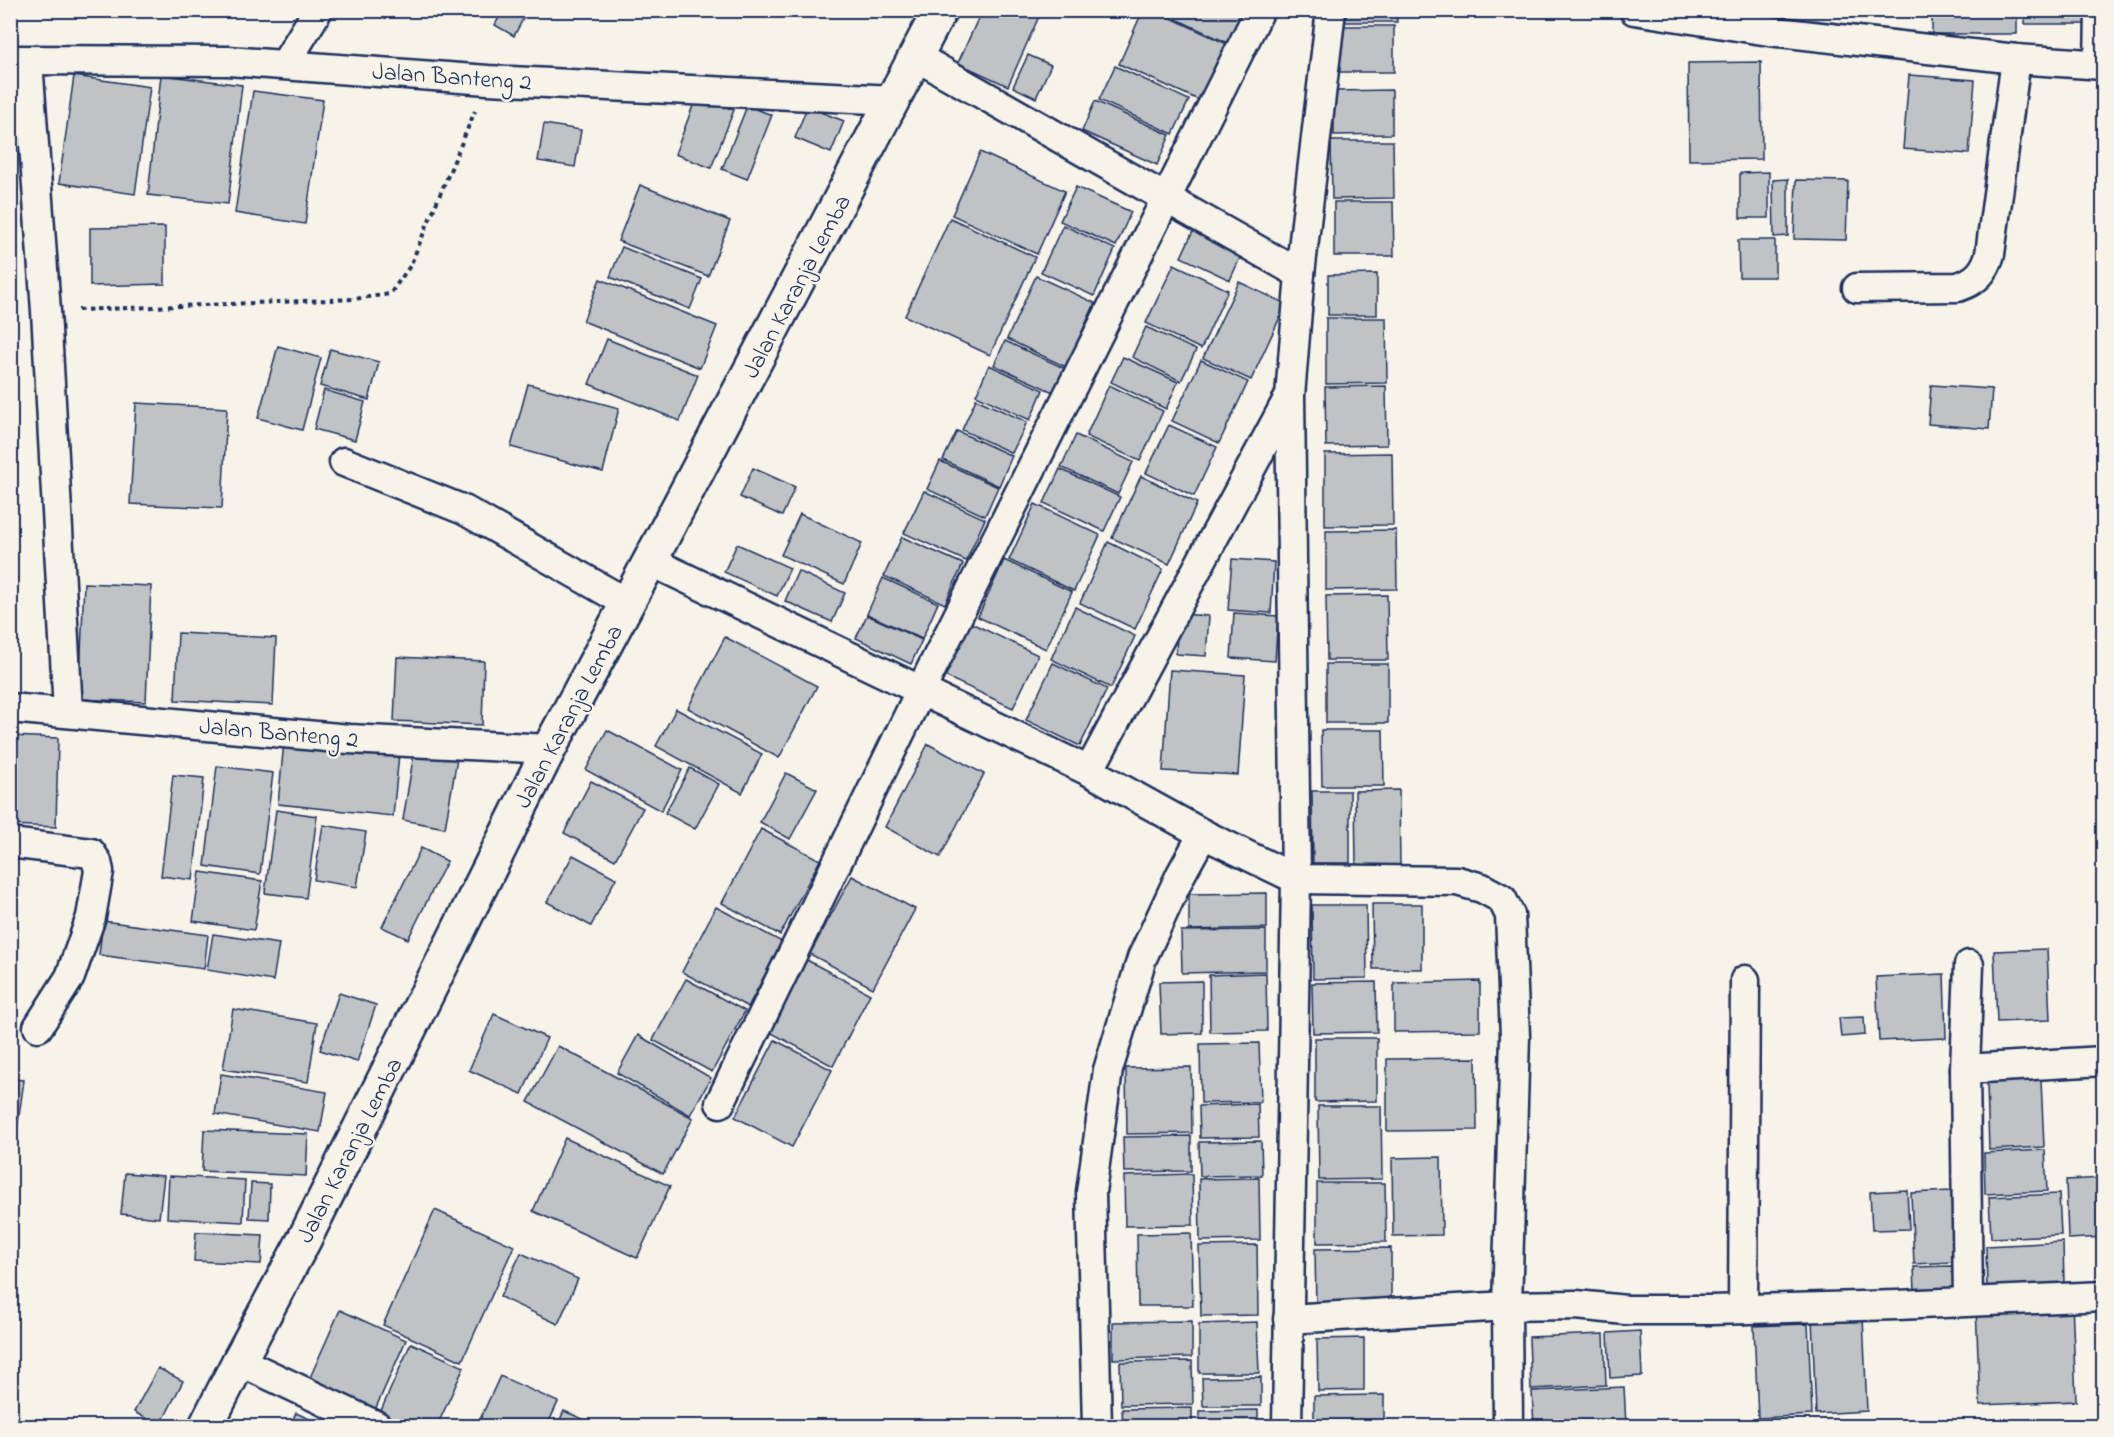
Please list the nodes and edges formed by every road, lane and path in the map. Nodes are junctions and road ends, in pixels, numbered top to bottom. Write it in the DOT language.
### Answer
graph roads {
  1 [pos="318,10"];
  2 [pos="940,10"];
  3 [pos="1260,10"];
  4 [pos="1331,10"];
  5 [pos="1634,10"];
  6 [pos="2100,10"];
  7 [pos="1770,21"];
  8 [pos="915,56"];
  9 [pos="2016,59"];
  10 [pos="19,61"];
  11 [pos="285,64"];
  12 [pos="2101,65"];
  13 [pos="488,80"];
  14 [pos="894,100"];
  15 [pos="1166,199"];
  16 [pos="1300,274"];
  17 [pos="1857,288"];
  18 [pos="46,311"];
  19 [pos="1290,396"];
  20 [pos="344,462"];
  21 [pos="650,561"];
  22 [pos="627,603"];
  23 [pos="920,692"];
  24 [pos="10,708"];
  25 [pos="68,712"];
  26 [pos="549,749"];
  27 [pos="1089,771"];
  28 [pos="1203,834"];
  29 [pos="10,843"];
  30 [pos="1296,879"];
  31 [pos="1969,965"];
  32 [pos="1745,980"];
  33 [pos="38,1027"];
  34 [pos="2103,1061"];
  35 [pos="1965,1069"];
  36 [pos="720,1103"];
  37 [pos="2103,1296"];
  38 [pos="1968,1301"];
  39 [pos="1507,1306"];
  40 [pos="1743,1309"];
  41 [pos="1288,1319"];
  42 [pos="239,1360"];
  43 [pos="206,1426"];
  44 [pos="377,1426"];
  45 [pos="1097,1426"];
  46 [pos="1287,1426"];
  47 [pos="1508,1426"];
  1 -- 11 [label="street"];
  2 -- 8 [label="main road, Jalan Karanja Lemba"];
  3 -- 15 [label="street"];
  4 -- 16 [label="street"];
  5 -- 7 [label="street"];
  6 -- 12 [label="street"];
  7 -- 9 [label="street"];
  8 -- 14 [label="main road, Jalan Karanja Lemba"];
  8 -- 15 [label="street"];
  9 -- 12 [label="street"];
  9 -- 17 [label="street"];
  10 -- 11 [label="street, Jalan Banteng 2"];
  10 -- 18 [label="street"];
  11 -- 13 [label="street, Jalan Banteng 2"];
  13 -- 14 [label="street, Jalan Banteng 2"];
  13 -- 18 [label="path"];
  14 -- 21 [label="main road, Jalan Karanja Lemba"];
  15 -- 16 [label="street"];
  15 -- 23 [label="street"];
  16 -- 19 [label="street"];
  18 -- 25 [label="street"];
  19 -- 27 [label="street"];
  19 -- 30 [label="street"];
  20 -- 22 [label="street"];
  21 -- 22 [label="main road, Jalan Karanja Lemba"];
  21 -- 23 [label="street"];
  22 -- 26 [label="main road, Jalan Karanja Lemba"];
  23 -- 27 [label="street"];
  23 -- 36 [label="street"];
  24 -- 25 [label="street, Jalan Banteng 2"];
  25 -- 26 [label="street, Jalan Banteng 2"];
  26 -- 42 [label="main road, Jalan Karanja Lemba"];
  27 -- 28 [label="street"];
  28 -- 30 [label="street"];
  28 -- 45 [label="street"];
  29 -- 33 [label="street"];
  30 -- 39 [label="street"];
  30 -- 41 [label="street"];
  31 -- 35 [label="street"];
  32 -- 40 [label="street"];
  34 -- 35 [label="street"];
  35 -- 38 [label="street"];
  37 -- 38 [label="street"];
  38 -- 40 [label="street"];
  39 -- 40 [label="street"];
  39 -- 41 [label="street"];
  39 -- 47 [label="street"];
  41 -- 46 [label="street"];
  42 -- 43 [label="main road, Jalan Karanja Lemba"];
  42 -- 44 [label="street"];
}
